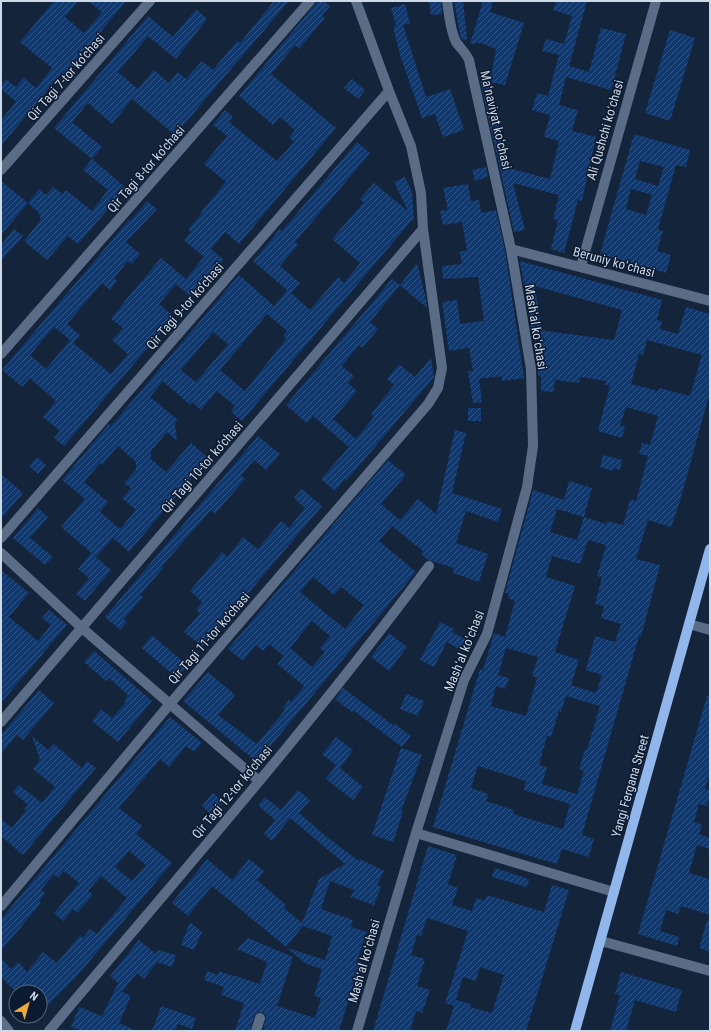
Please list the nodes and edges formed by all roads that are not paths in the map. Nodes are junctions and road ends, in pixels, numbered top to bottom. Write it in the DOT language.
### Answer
graph roads {
  1 [pos="150,1"];
  2 [pos="310,1"];
  3 [pos="356,1"];
  4 [pos="447,1"];
  5 [pos="656,1"];
  6 [pos="389,91"];
  7 [pos="1,170"];
  8 [pos="423,230"];
  9 [pos="511,249"];
  10 [pos="581,266"];
  11 [pos="710,301"];
  12 [pos="1,354"];
  13 [pos="1,538"];
  14 [pos="710,548"];
  15 [pos="1,553"];
  16 [pos="429,566"];
  17 [pos="689,624"];
  18 [pos="82,628"];
  19 [pos="710,630"];
  20 [pos="169,705"];
  21 [pos="1,722"];
  22 [pos="259,781"];
  23 [pos="416,833"];
  24 [pos="614,892"];
  25 [pos="1,906"];
  26 [pos="600,941"];
  27 [pos="710,971"];
  28 [pos="260,1018"];
  29 [pos="1,1021"];
  30 [pos="9,1031"];
  31 [pos="48,1031"];
  32 [pos="256,1031"];
  33 [pos="357,1031"];
  34 [pos="575,1031"];
  1 -- 7 [label="street, Qir Tagi 7-tor koʼchasi"];
  2 -- 12 [label="street, Qir Tagi 8-tor koʼchasi"];
  3 -- 6 [label="street"];
  4 -- 9 [label="street, Maʻnaviyat koʻchasi"];
  5 -- 10 [label="street, Ali Qushchi koʻchasi"];
  6 -- 8 [label="street"];
  6 -- 13 [label="street, Qir Tagi 9-tor koʼchasi"];
  8 -- 18 [label="street, Qir Tagi 10-tor koʼchasi"];
  8 -- 20 [label="street, Qir Tagi 11-tor koʼchasi"];
  9 -- 10 [label="street, Beruniy koʻchasi"];
  9 -- 23 [label="street, Mashʻal koʻchasi"];
  10 -- 11 [label="street, Beruniy koʻchasi"];
  14 -- 17 [label="main road, Yangi Fergana Street"];
  15 -- 18 [label="street"];
  16 -- 22 [label="street, Qir Tagi 12-tor koʼchasi"];
  17 -- 19 [label="street"];
  17 -- 24 [label="main road, Yangi Fergana Street"];
  18 -- 20 [label="street"];
  18 -- 21 [label="street, Qir Tagi 10-tor koʼchasi"];
  20 -- 22 [label="street"];
  20 -- 25 [label="street, Qir Tagi 11-tor koʼchasi"];
  22 -- 31 [label="street, Qir Tagi 12-tor koʼchasi"];
  23 -- 24 [label="street"];
  23 -- 33 [label="street, Mashʻal koʻchasi"];
  24 -- 26 [label="main road, Yangi Fergana Street"];
  26 -- 27 [label="street"];
  26 -- 34 [label="main road, Yangi Fergana Street"];
  28 -- 32 [label="street"];
  29 -- 30 [label="street"];
}
